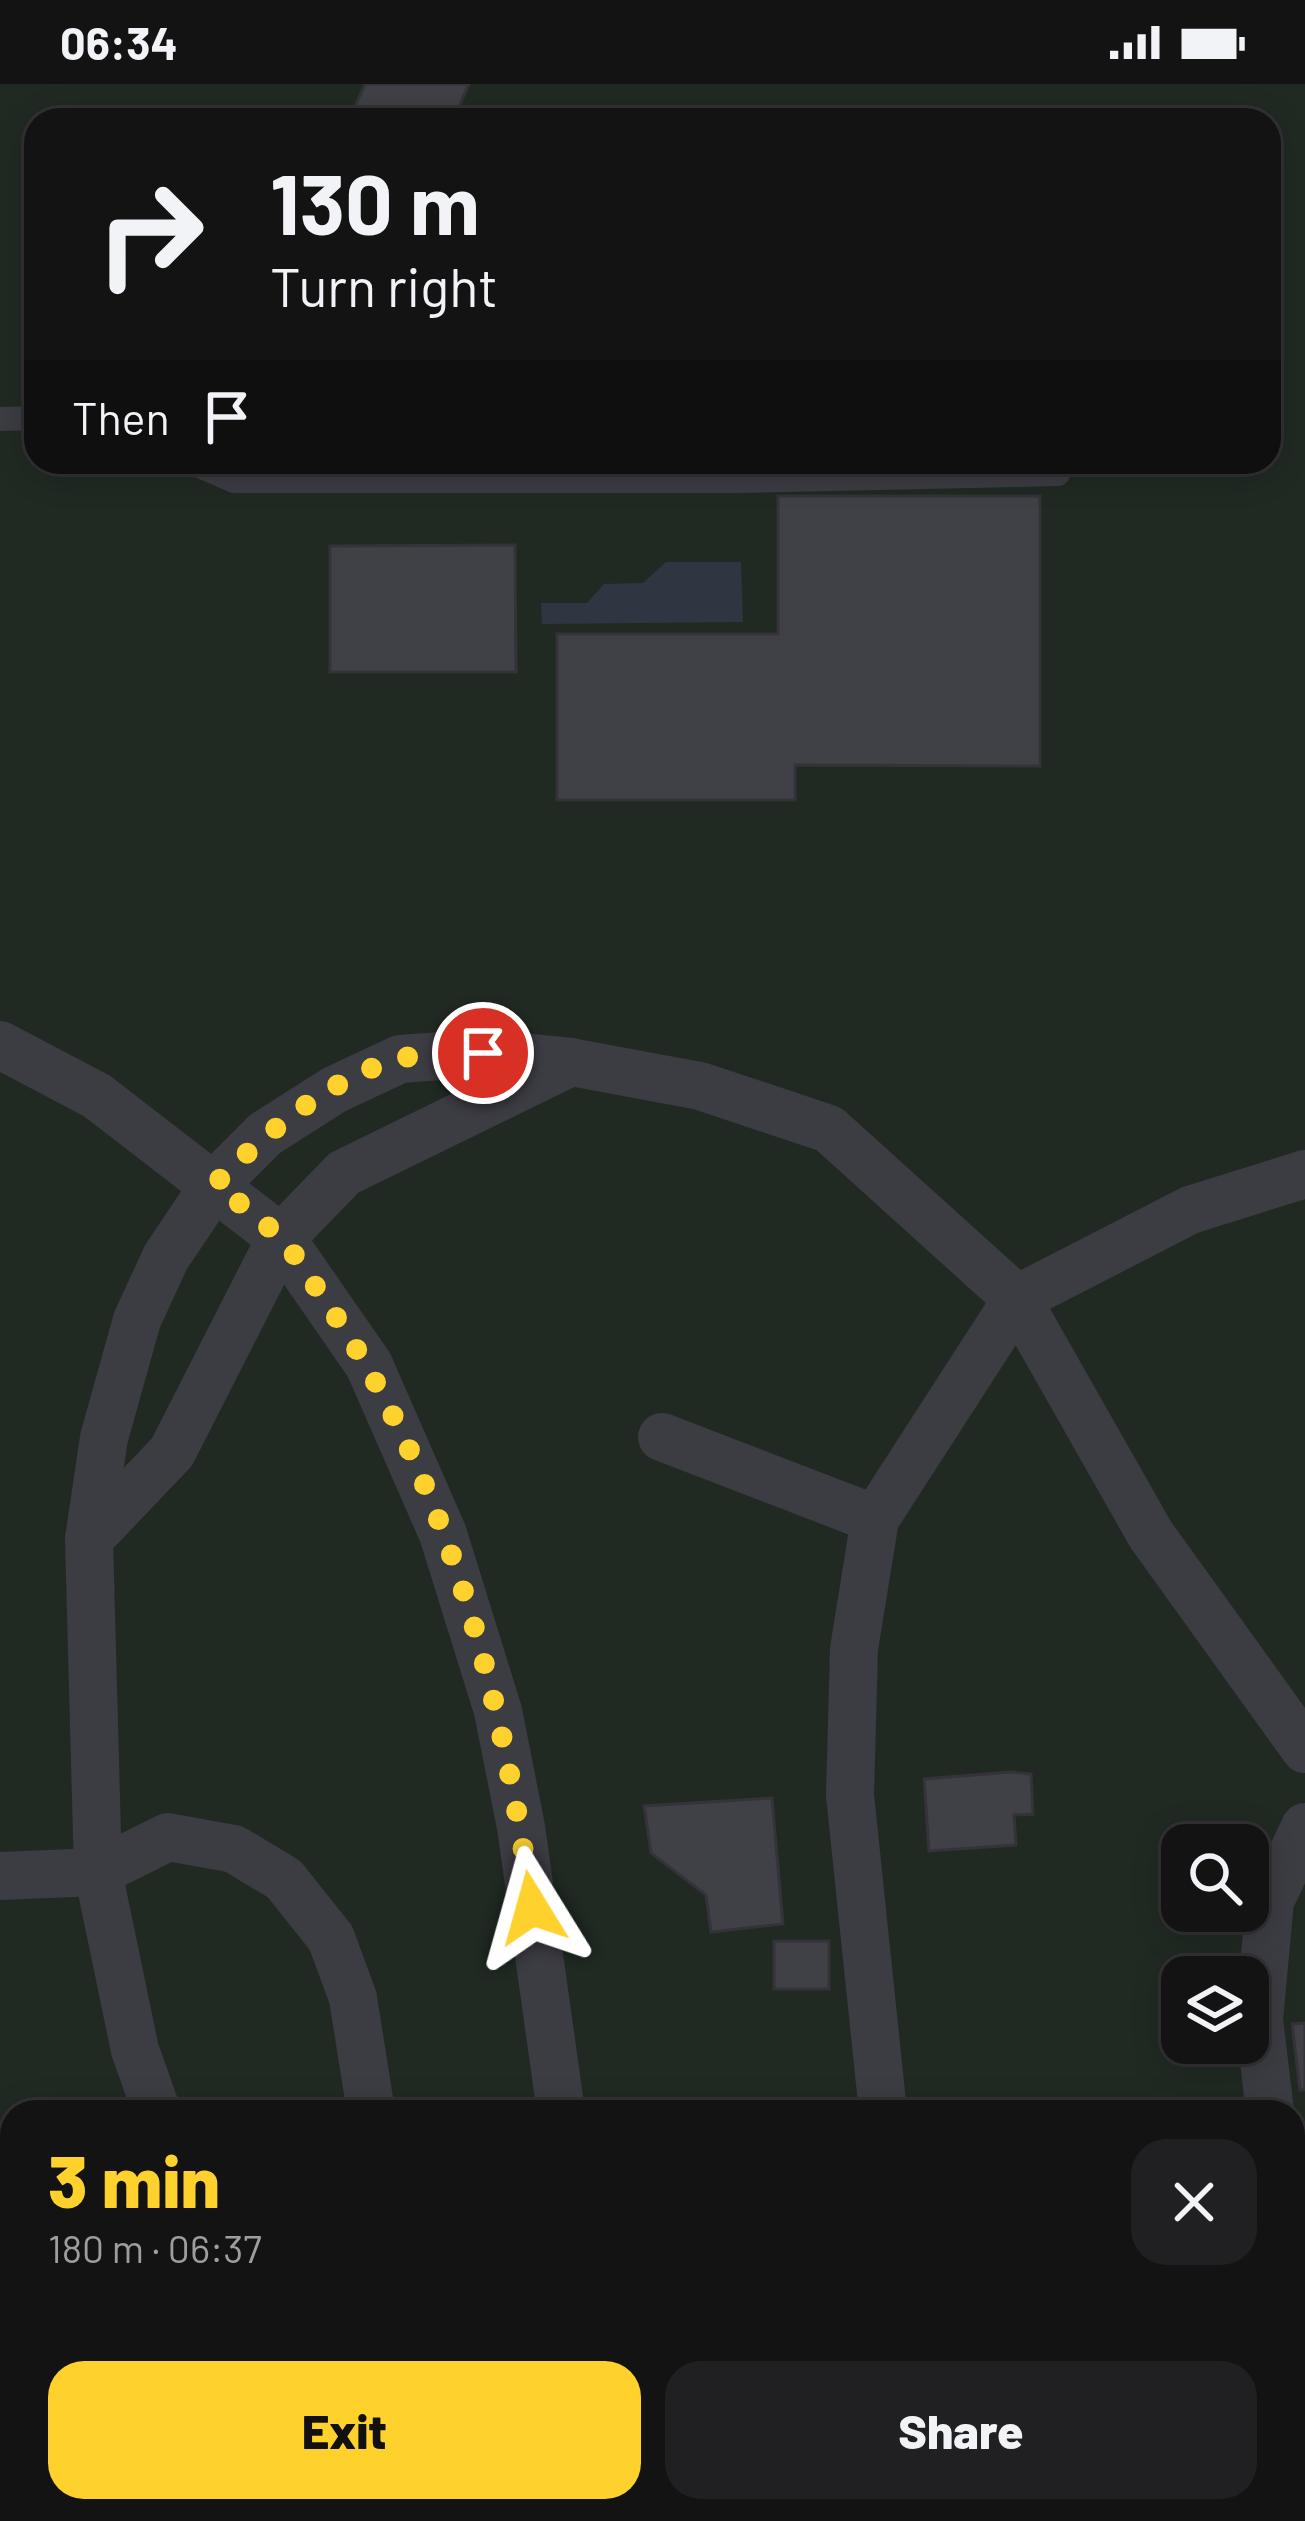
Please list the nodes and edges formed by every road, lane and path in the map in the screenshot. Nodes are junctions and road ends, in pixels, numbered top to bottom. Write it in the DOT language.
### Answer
graph roads {
  1 [pos="218,474"];
  2 [pos="362,474"];
  3 [pos="514,474"];
  4 [pos="1058,474"];
  5 [pos="0,1045"];
  6 [pos="571,1062"];
  7 [pos="1305,1174"];
  8 [pos="215,1184"];
  9 [pos="281,1238"];
  10 [pos="1017,1299"];
  11 [pos="662,1437"];
  12 [pos="875,1519"];
  13 [pos="89,1539"];
  14 [pos="1305,1749"];
  15 [pos="1305,1827"];
  16 [pos="98,1872"];
  17 [pos="0,1876"];
  18 [pos="154,2100"];
  19 [pos="368,2100"];
  20 [pos="559,2100"];
  21 [pos="882,2100"];
  22 [pos="1269,2100"];
  1 -- 2 [label="lane"];
  3 -- 4 [label="lane"];
  5 -- 8 [label="street"];
  6 -- 8 [label="street"];
  6 -- 9 [label="street"];
  6 -- 10 [label="street"];
  7 -- 10 [label="street"];
  8 -- 9 [label="street"];
  8 -- 13 [label="street"];
  9 -- 13 [label="street"];
  9 -- 20 [label="street"];
  10 -- 12 [label="street"];
  10 -- 14 [label="street"];
  11 -- 12 [label="street"];
  12 -- 21 [label="street"];
  13 -- 16 [label="street"];
  15 -- 22 [label="street"];
  16 -- 17 [label="street"];
  16 -- 18 [label="street"];
  16 -- 19 [label="street"];
}
